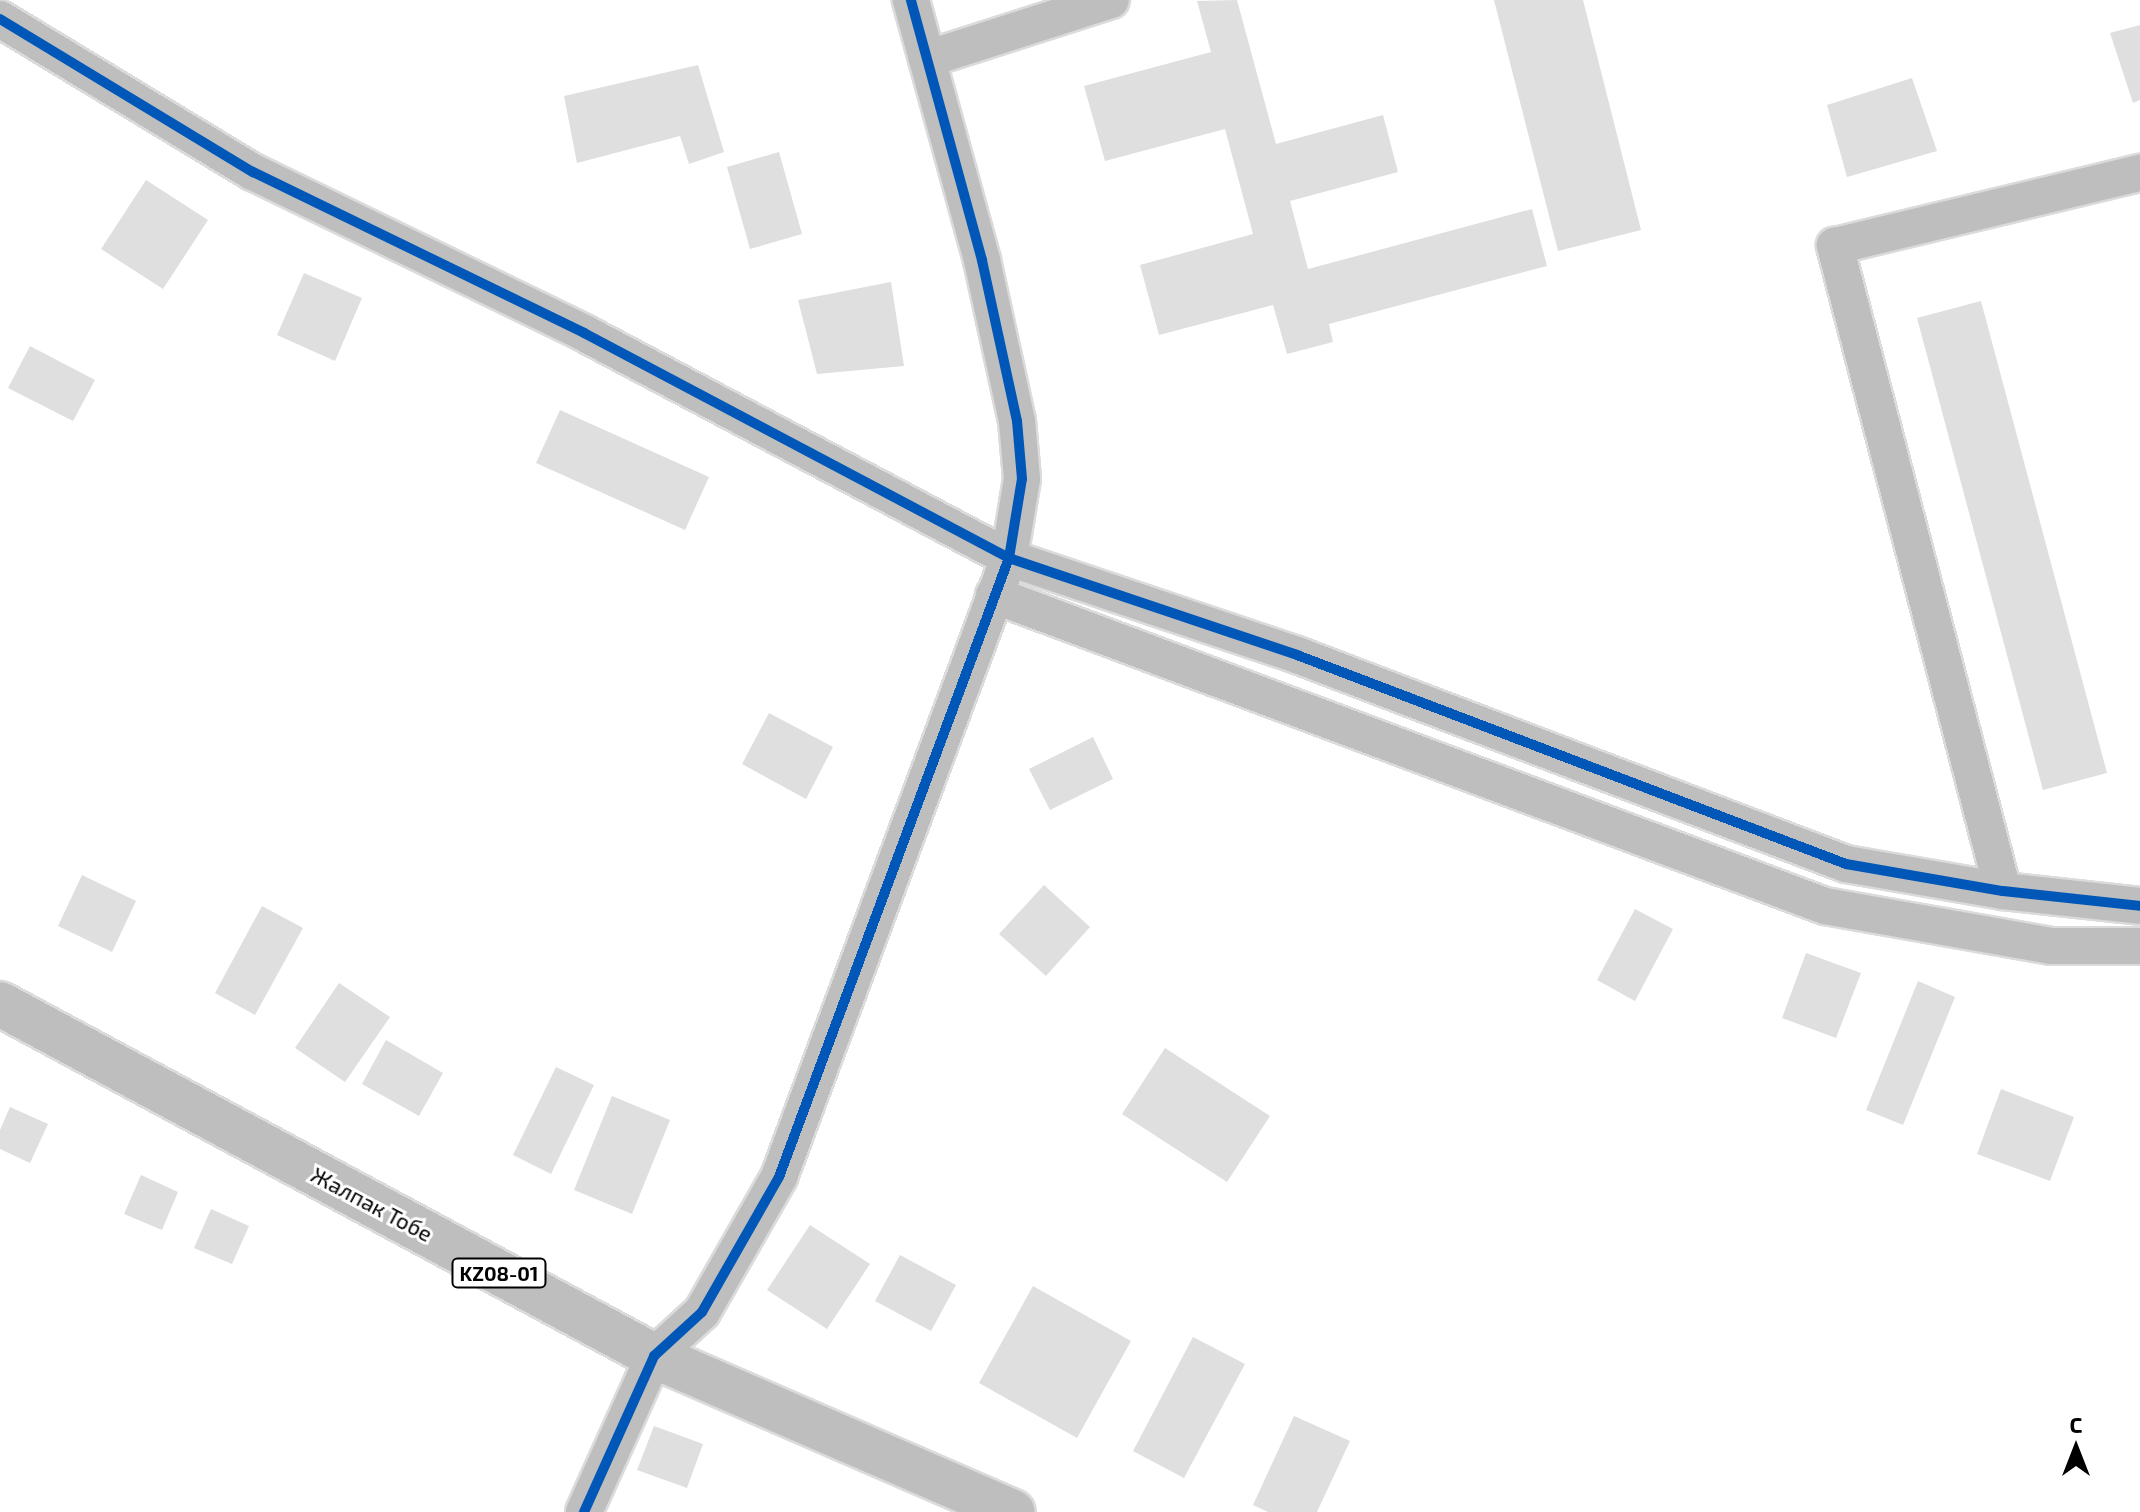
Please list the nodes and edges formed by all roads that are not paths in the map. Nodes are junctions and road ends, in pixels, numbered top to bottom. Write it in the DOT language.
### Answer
graph roads {
  1 [pos="911,0"];
  2 [pos="1111,0"];
  3 [pos="0,19"];
  4 [pos="927,59"];
  5 [pos="2140,173"];
  6 [pos="1009,558"];
  7 [pos="994,595"];
  8 [pos="2003,891"];
  9 [pos="2140,906"];
  10 [pos="2140,946"];
  11 [pos="0,1004"];
  12 [pos="654,1356"];
  13 [pos="584,1512"];
  14 [pos="1012,1512"];
  1 -- 4 [label="street"];
  2 -- 4 [label="street"];
  3 -- 6 [label="street"];
  4 -- 6 [label="street"];
  5 -- 8 [label="street"];
  6 -- 7 [label="street"];
  6 -- 8 [label="street"];
  7 -- 10 [label="street"];
  7 -- 12 [label="street"];
  8 -- 9 [label="street"];
  11 -- 12 [label="main road, Жалпак Тобе / KZ08-01"];
  12 -- 13 [label="street"];
  12 -- 14 [label="main road, Жалпак Тобе / KZ08-01"];
}
